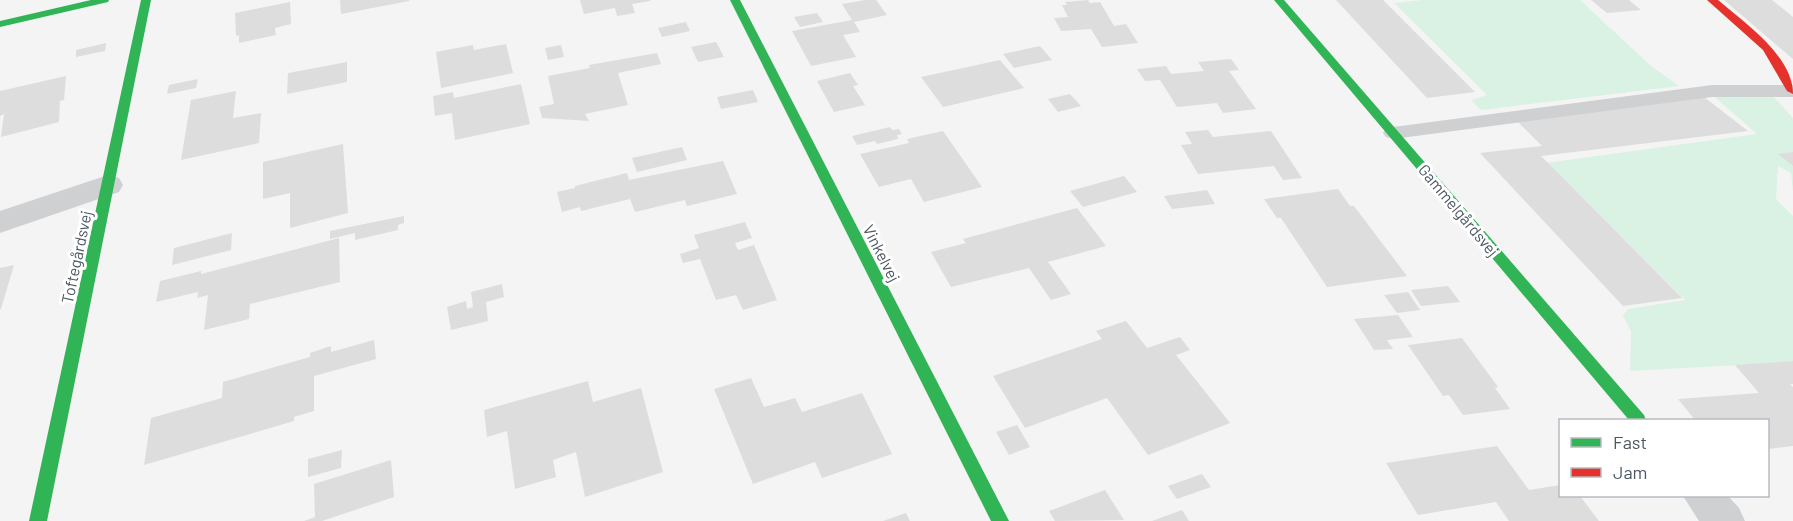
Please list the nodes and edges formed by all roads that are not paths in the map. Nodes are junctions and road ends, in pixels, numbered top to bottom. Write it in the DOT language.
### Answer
graph roads {
  1 [pos="104,0"];
  2 [pos="146,0"];
  3 [pos="735,0"];
  4 [pos="1279,0"];
  5 [pos="1712,0"];
  6 [pos="0,24"];
  7 [pos="1793,91"];
  8 [pos="1393,133"];
  9 [pos="108,185"];
  10 [pos="0,222"];
  11 [pos="1637,419"];
  12 [pos="1705,497"];
  13 [pos="38,521"];
  14 [pos="1000,521"];
  15 [pos="1724,521"];
  1 -- 6 [label="street"];
  2 -- 9 [label="street, Toftegårdsvej"];
  3 -- 14 [label="street, Vinkelvej"];
  4 -- 8 [label="street, Gammelgårdsvej"];
  5 -- 7 [label="street"];
  7 -- 8 [label="lane"];
  8 -- 11 [label="street, Gammelgårdsvej"];
  9 -- 10 [label="street"];
  9 -- 13 [label="street, Toftegårdsvej"];
  12 -- 15 [label="street"];
}
